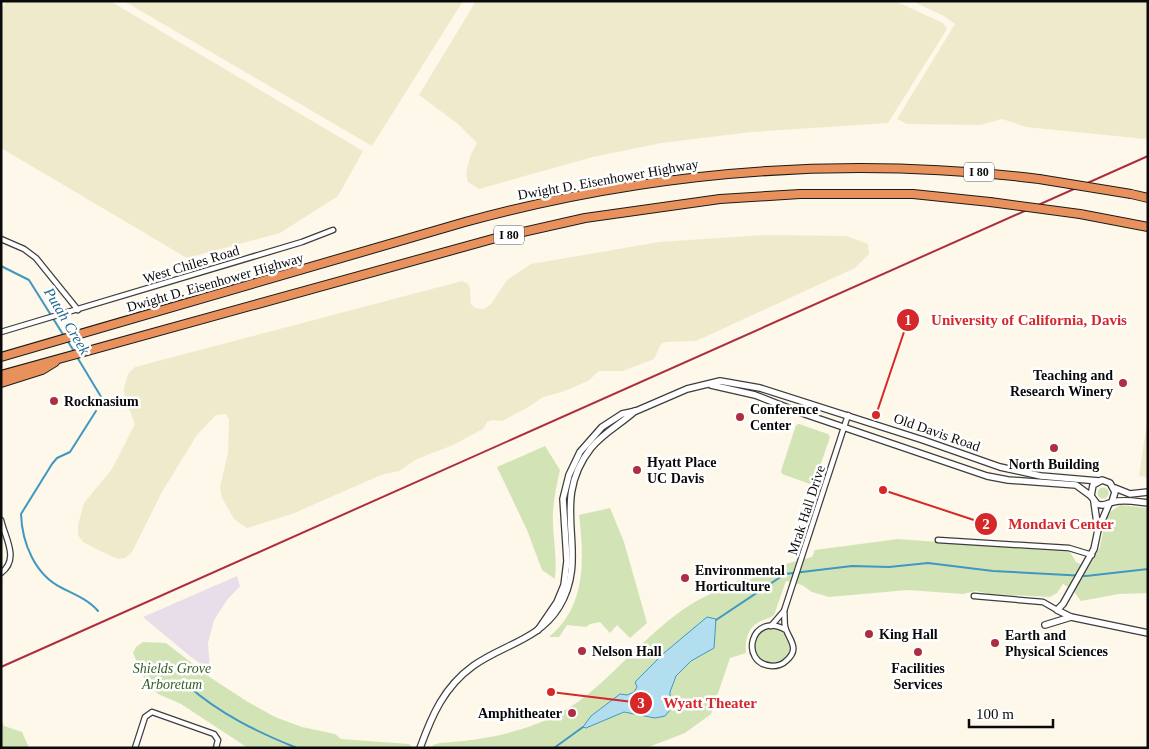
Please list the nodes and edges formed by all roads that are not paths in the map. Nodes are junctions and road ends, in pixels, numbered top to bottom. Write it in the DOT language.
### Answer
graph roads {
  1 [pos="1148,198"];
  2 [pos="1148,227"];
  3 [pos="333,230"];
  4 [pos="1,239"];
  5 [pos="78,310"];
  6 [pos="1,332"];
  7 [pos="1,357"];
  8 [pos="60,360"];
  9 [pos="1,375"];
  10 [pos="1,383"];
  11 [pos="711,384"];
  12 [pos="848,415"];
  13 [pos="844,427"];
  14 [pos="1099,481"];
  15 [pos="1114,488"];
  16 [pos="1148,492"];
  17 [pos="1090,496"];
  18 [pos="1094,502"];
  19 [pos="1110,503"];
  20 [pos="1148,503"];
  21 [pos="1,520"];
  22 [pos="1098,530"];
  23 [pos="938,540"];
  24 [pos="1092,555"];
  25 [pos="1,573"];
  26 [pos="974,596"];
  27 [pos="1057,610"];
  28 [pos="784,611"];
  29 [pos="1071,617"];
  30 [pos="1045,625"];
  31 [pos="771,626"];
  32 [pos="786,630"];
  33 [pos="1148,633"];
  34 [pos="134,748"];
  35 [pos="216,748"];
  36 [pos="420,748"];
  1 -- 7 [label="highway, Dwight D. Eisenhower Highway / I 80, bridge"];
  2 -- 8 [label="highway, I 80, bridge"];
  3 -- 5 [label="street, West Chiles Road"];
  4 -- 5 [label="street"];
  5 -- 6 [label="street, West Chiles Road"];
  8 -- 9 [label="highway, I 80"];
  8 -- 10 [label="highway"];
  11 -- 12 [label="street, Old Davis Road"];
  11 -- 13 [label="street, Old Davis Road"];
  11 -- 36 [label="street, Old Davis Road"];
  12 -- 13 [label="street, Mrak Hall Drive"];
  12 -- 14 [label="street, Old Davis Road"];
  13 -- 17 [label="street, Old Davis Road"];
  13 -- 28 [label="street, Mrak Hall Drive"];
  14 -- 15 [label="street"];
  14 -- 17 [label="street"];
  15 -- 16 [label="street"];
  15 -- 19 [label="street"];
  17 -- 18 [label="street"];
  18 -- 19 [label="street"];
  18 -- 22 [label="street"];
  19 -- 20 [label="street"];
  19 -- 22 [label="street"];
  21 -- 25 [label="street"];
  22 -- 24 [label="street"];
  23 -- 24 [label="street"];
  24 -- 27 [label="street"];
  26 -- 27 [label="street"];
  27 -- 29 [label="street"];
  28 -- 31 [label="street, Mrak Hall Drive"];
  28 -- 32 [label="street, Mrak Hall Drive"];
  29 -- 30 [label="street"];
  29 -- 33 [label="street"];
  31 -- 32 [label="street"];
  31 -- 32 [label="street"];
  34 -- 35 [label="street"];
}
